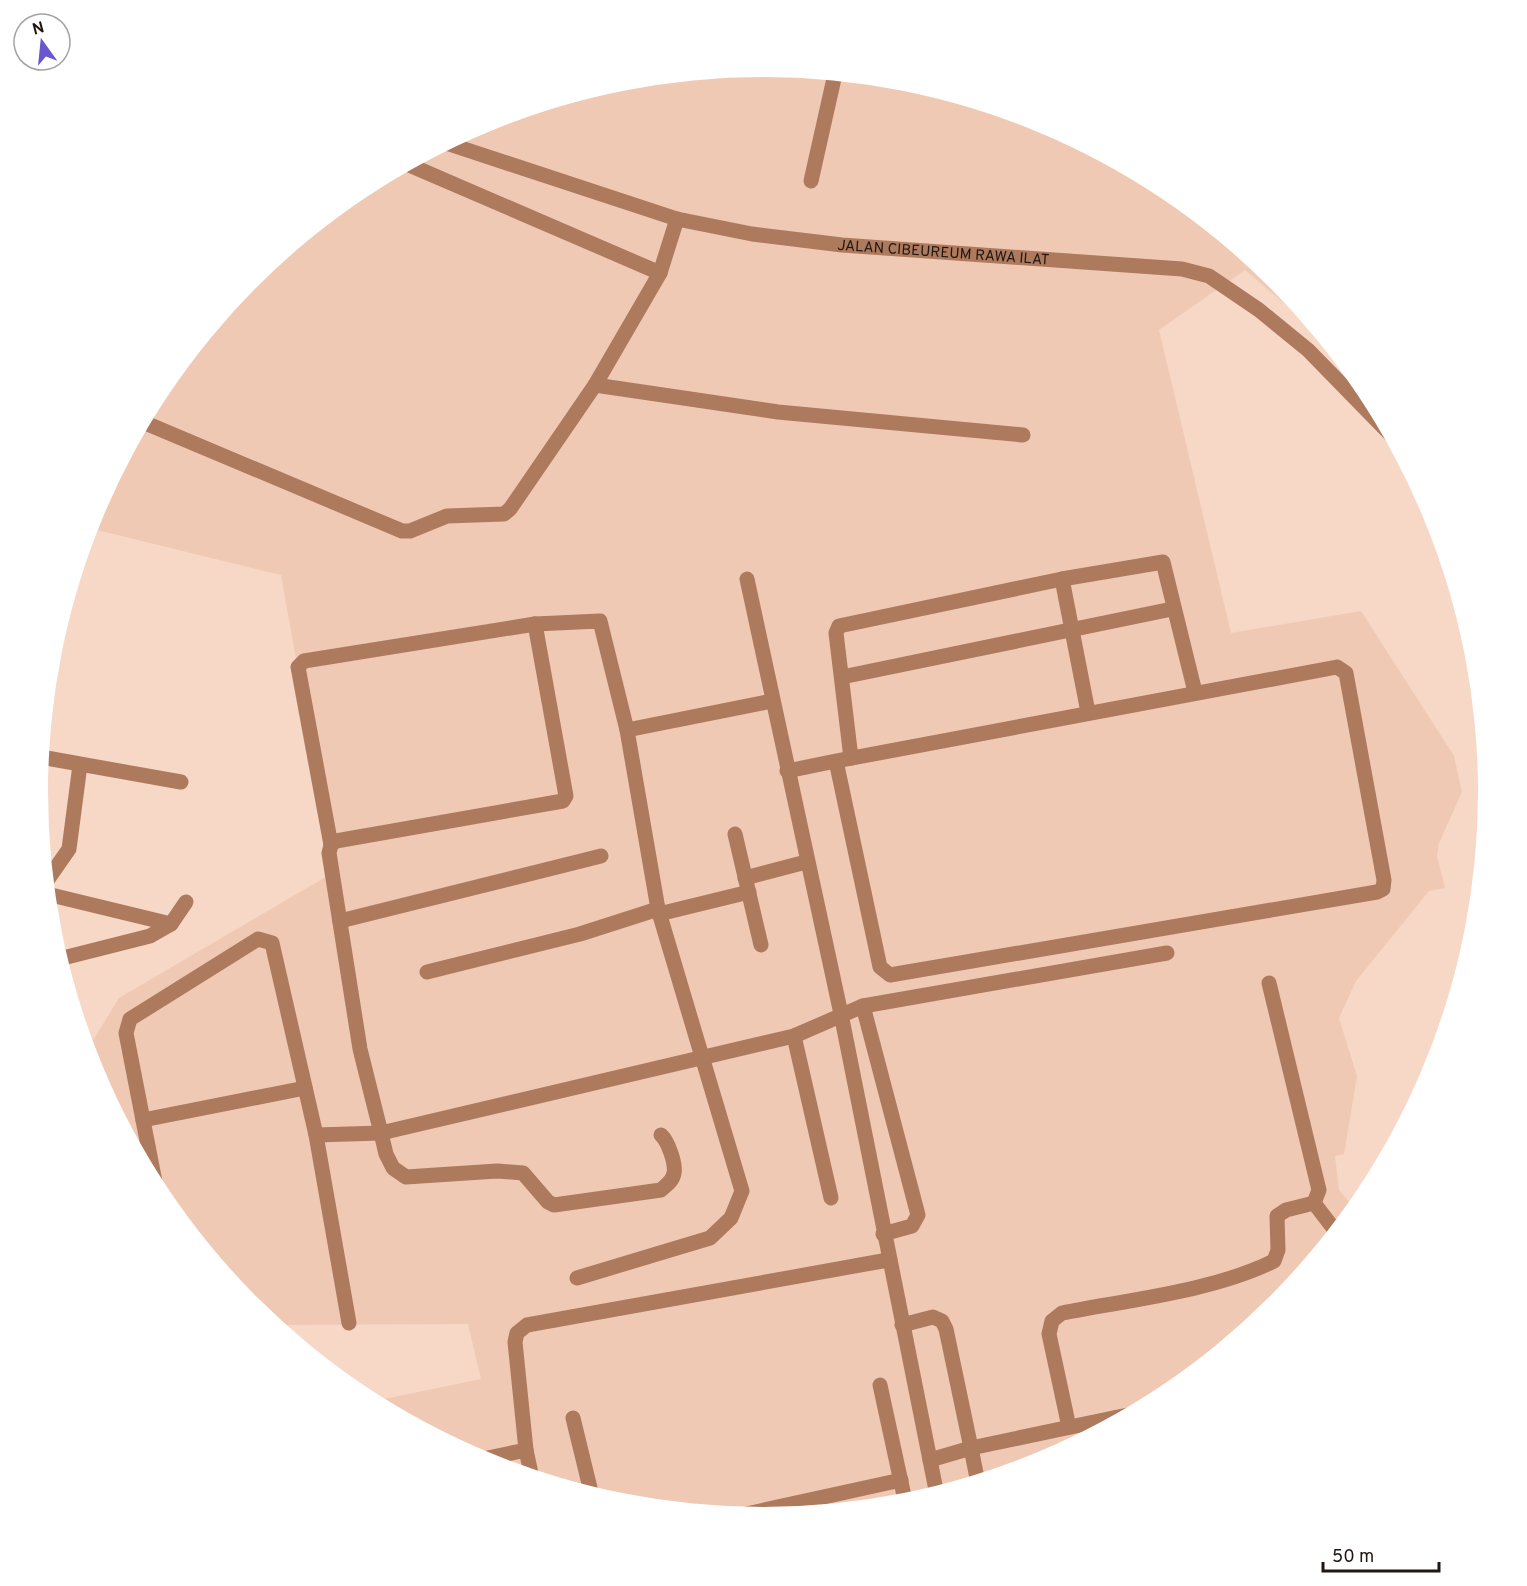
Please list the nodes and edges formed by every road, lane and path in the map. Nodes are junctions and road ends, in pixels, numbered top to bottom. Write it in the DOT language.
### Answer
graph roads {
  1 [pos="834,82"];
  2 [pos="457,147"];
  3 [pos="416,168"];
  4 [pos="811,181"];
  5 [pos="677,219"];
  6 [pos="660,273"];
  7 [pos="594,385"];
  8 [pos="1369,412"];
  9 [pos="150,425"];
  10 [pos="1023,435"];
  11 [pos="747,579"];
  12 [pos="1062,579"];
  13 [pos="1172,609"];
  14 [pos="535,624"];
  15 [pos="1072,632"];
  16 [pos="842,677"];
  17 [pos="1195,692"];
  18 [pos="772,701"];
  19 [pos="1088,712"];
  20 [pos="627,730"];
  21 [pos="49,759"];
  22 [pos="843,759"];
  23 [pos="80,765"];
  24 [pos="787,771"];
  25 [pos="181,782"];
  26 [pos="735,834"];
  27 [pos="331,845"];
  28 [pos="601,856"];
  29 [pos="806,862"];
  30 [pos="53,872"];
  31 [pos="747,885"];
  32 [pos="56,896"];
  33 [pos="186,902"];
  34 [pos="658,912"];
  35 [pos="340,921"];
  36 [pos="171,924"];
  37 [pos="761,945"];
  38 [pos="1167,953"];
  39 [pos="67,957"];
  40 [pos="427,972"];
  41 [pos="1269,982"];
  42 [pos="863,1006"];
  43 [pos="841,1014"];
  44 [pos="794,1036"];
  45 [pos="704,1058"];
  46 [pos="305,1088"];
  47 [pos="143,1120"];
  48 [pos="381,1133"];
  49 [pos="316,1135"];
  50 [pos="661,1135"];
  51 [pos="151,1162"];
  52 [pos="831,1198"];
  53 [pos="1314,1203"];
  54 [pos="1332,1227"];
  55 [pos="883,1234"];
  56 [pos="888,1260"];
  57 [pos="577,1278"];
  58 [pos="349,1323"];
  59 [pos="902,1325"];
  60 [pos="880,1385"];
  61 [pos="573,1418"];
  62 [pos="1111,1418"];
  63 [pos="1069,1427"];
  64 [pos="971,1448"];
  65 [pos="526,1450"];
  66 [pos="496,1456"];
  67 [pos="930,1460"];
  68 [pos="530,1470"];
  69 [pos="977,1476"];
  70 [pos="901,1480"];
  71 [pos="590,1487"];
  72 [pos="935,1487"];
  73 [pos="904,1495"];
  74 [pos="774,1508"];
  1 -- 4 [label="street"];
  2 -- 5 [label="street, JALAN CIBEUREUM RAWA ILAT"];
  3 -- 6 [label="street"];
  5 -- 6 [label="street"];
  5 -- 8 [label="street, JALAN CIBEUREUM RAWA ILAT"];
  6 -- 7 [label="street"];
  7 -- 9 [label="street"];
  7 -- 10 [label="street"];
  11 -- 18 [label="street"];
  12 -- 13 [label="street"];
  12 -- 15 [label="street"];
  12 -- 16 [label="street"];
  13 -- 15 [label="street"];
  13 -- 17 [label="street"];
  14 -- 20 [label="street"];
  14 -- 27 [label="street"];
  14 -- 27 [label="street"];
  15 -- 16 [label="street"];
  15 -- 19 [label="street"];
  16 -- 22 [label="street"];
  17 -- 19 [label="street"];
  17 -- 22 [label="street"];
  18 -- 20 [label="street"];
  18 -- 24 [label="street"];
  19 -- 22 [label="street"];
  20 -- 34 [label="street"];
  21 -- 23 [label="street"];
  22 -- 24 [label="street"];
  23 -- 25 [label="street"];
  23 -- 30 [label="street"];
  24 -- 29 [label="street"];
  26 -- 31 [label="street"];
  27 -- 35 [label="street"];
  28 -- 35 [label="street"];
  29 -- 31 [label="street"];
  29 -- 43 [label="street"];
  31 -- 34 [label="street"];
  31 -- 37 [label="street"];
  32 -- 36 [label="street"];
  33 -- 36 [label="street"];
  34 -- 40 [label="street"];
  34 -- 45 [label="street"];
  35 -- 48 [label="street"];
  36 -- 39 [label="street"];
  38 -- 42 [label="street"];
  41 -- 53 [label="street"];
  42 -- 43 [label="street"];
  42 -- 55 [label="street"];
  43 -- 44 [label="street"];
  43 -- 55 [label="street"];
  44 -- 45 [label="street"];
  44 -- 52 [label="street"];
  45 -- 48 [label="street"];
  45 -- 57 [label="street"];
  46 -- 47 [label="street"];
  46 -- 47 [label="street"];
  46 -- 49 [label="street"];
  47 -- 51 [label="street"];
  48 -- 49 [label="street"];
  48 -- 50 [label="street"];
  49 -- 58 [label="street"];
  53 -- 54 [label="street"];
  53 -- 63 [label="street"];
  55 -- 56 [label="street"];
  56 -- 59 [label="street"];
  56 -- 65 [label="street"];
  59 -- 64 [label="street"];
  59 -- 67 [label="street"];
  60 -- 70 [label="street"];
  61 -- 71 [label="street"];
  62 -- 63 [label="street"];
  63 -- 64 [label="street"];
  64 -- 67 [label="street"];
  64 -- 69 [label="street"];
  65 -- 66 [label="street"];
  65 -- 68 [label="street"];
  67 -- 72 [label="street"];
  70 -- 73 [label="street"];
  70 -- 74 [label="street"];
}
